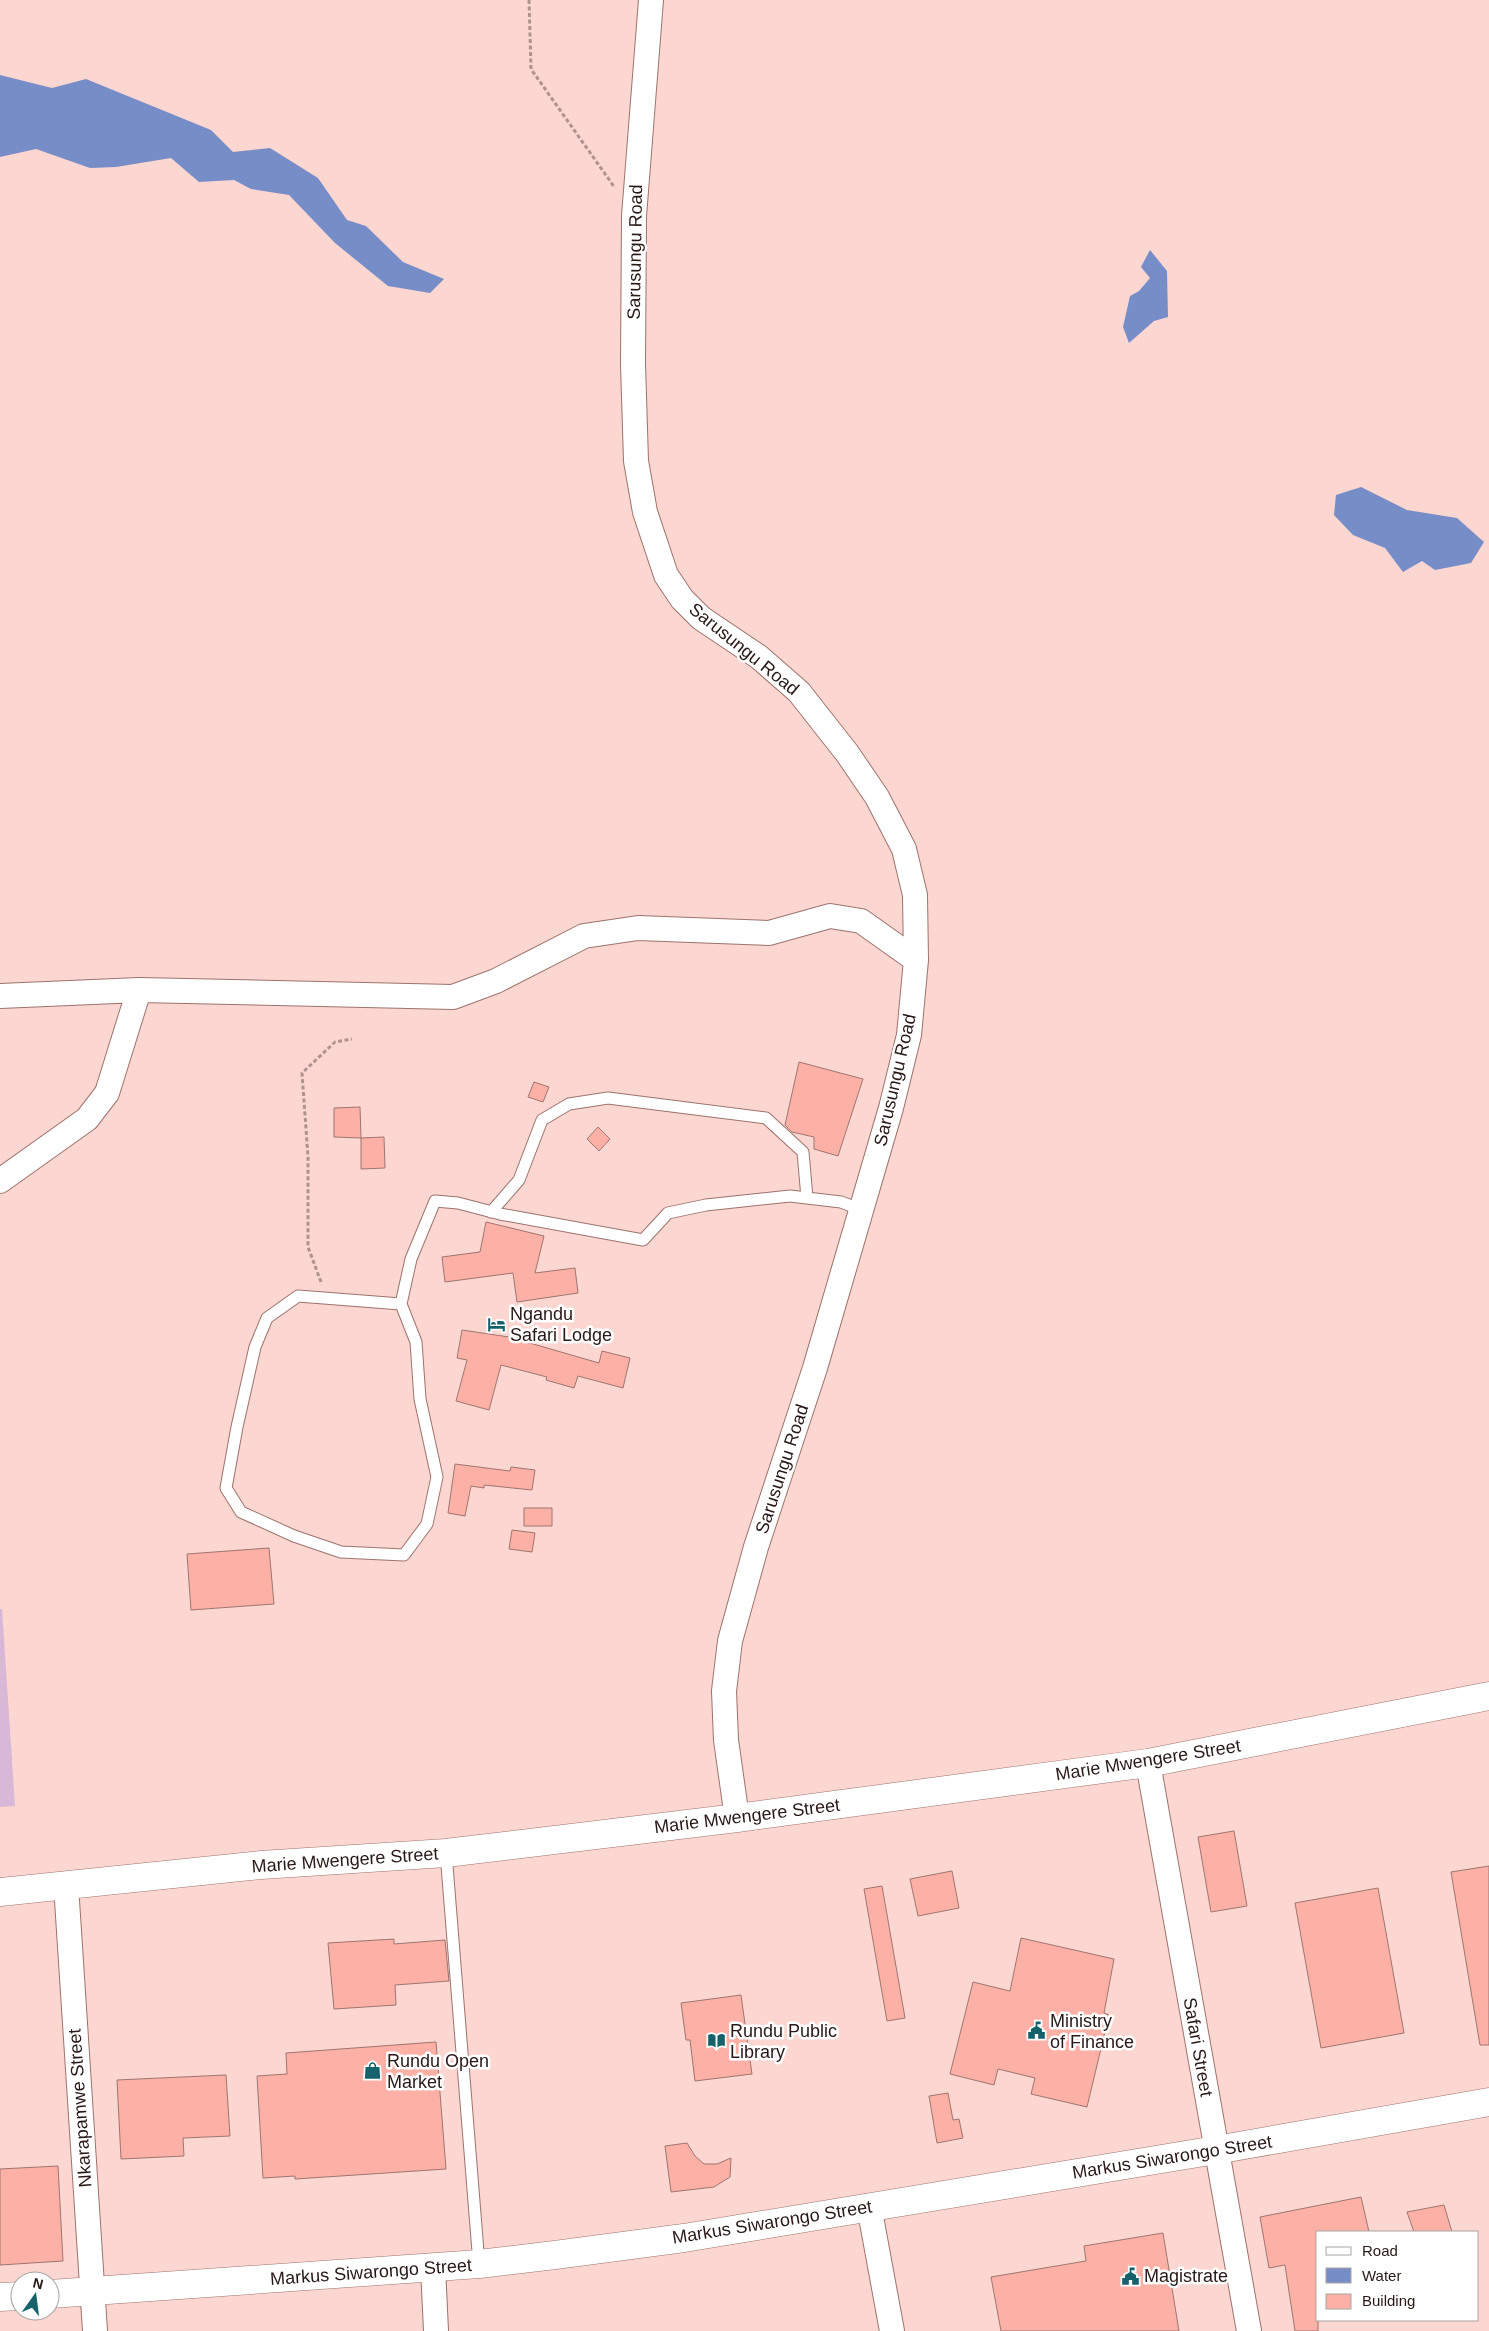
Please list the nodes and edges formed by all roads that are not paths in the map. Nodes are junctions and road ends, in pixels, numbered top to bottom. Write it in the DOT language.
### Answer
graph roads {
  1 [pos="651,0"];
  2 [pos="916,960"];
  3 [pos="138,990"];
  4 [pos="0,996"];
  5 [pos="0,1181"];
  6 [pos="807,1198"];
  7 [pos="862,1210"];
  8 [pos="491,1212"];
  9 [pos="401,1304"];
  10 [pos="1489,1696"];
  11 [pos="1148,1763"];
  12 [pos="737,1818"];
  13 [pos="446,1853"];
  14 [pos="66,1885"];
  15 [pos="0,1892"];
  16 [pos="1489,2102"];
  17 [pos="1216,2150"];
  18 [pos="869,2206"];
  19 [pos="479,2264"];
  20 [pos="433,2267"];
  21 [pos="92,2291"];
  22 [pos="60,2293"];
  23 [pos="95,2331"];
  24 [pos="436,2331"];
  25 [pos="892,2331"];
  26 [pos="1249,2331"];
  1 -- 2 [label="street, Sarusungu Road"];
  2 -- 3 [label="street"];
  2 -- 7 [label="street, Sarusungu Road"];
  3 -- 4 [label="street"];
  3 -- 5 [label="street"];
  6 -- 7 [label="lane"];
  6 -- 8 [label="lane"];
  6 -- 8 [label="lane"];
  7 -- 12 [label="street, Sarusungu Road"];
  8 -- 9 [label="lane"];
  9 -- 9 [label="lane"];
  10 -- 11 [label="main road, Marie Mwengere Street"];
  11 -- 12 [label="main road, Marie Mwengere Street"];
  11 -- 17 [label="street, Safari Street"];
  12 -- 13 [label="main road, Marie Mwengere Street"];
  13 -- 14 [label="main road, Marie Mwengere Street"];
  13 -- 19 [label="lane"];
  14 -- 15 [label="main road, Marie Mwengere Street"];
  14 -- 21 [label="street, Nkarapamwe Street"];
  16 -- 17 [label="main road, Markus Siwarongo Street"];
  17 -- 18 [label="main road, Markus Siwarongo Street"];
  17 -- 26 [label="street, Safari Street"];
  18 -- 19 [label="main road, Markus Siwarongo Street"];
  18 -- 25 [label="street"];
  19 -- 20 [label="main road, Markus Siwarongo Street"];
  20 -- 21 [label="main road, Markus Siwarongo Street"];
  20 -- 24 [label="street"];
  21 -- 22 [label="main road, Markus Siwarongo Street"];
  21 -- 23 [label="street, Nkarapamwe Street"];
}
